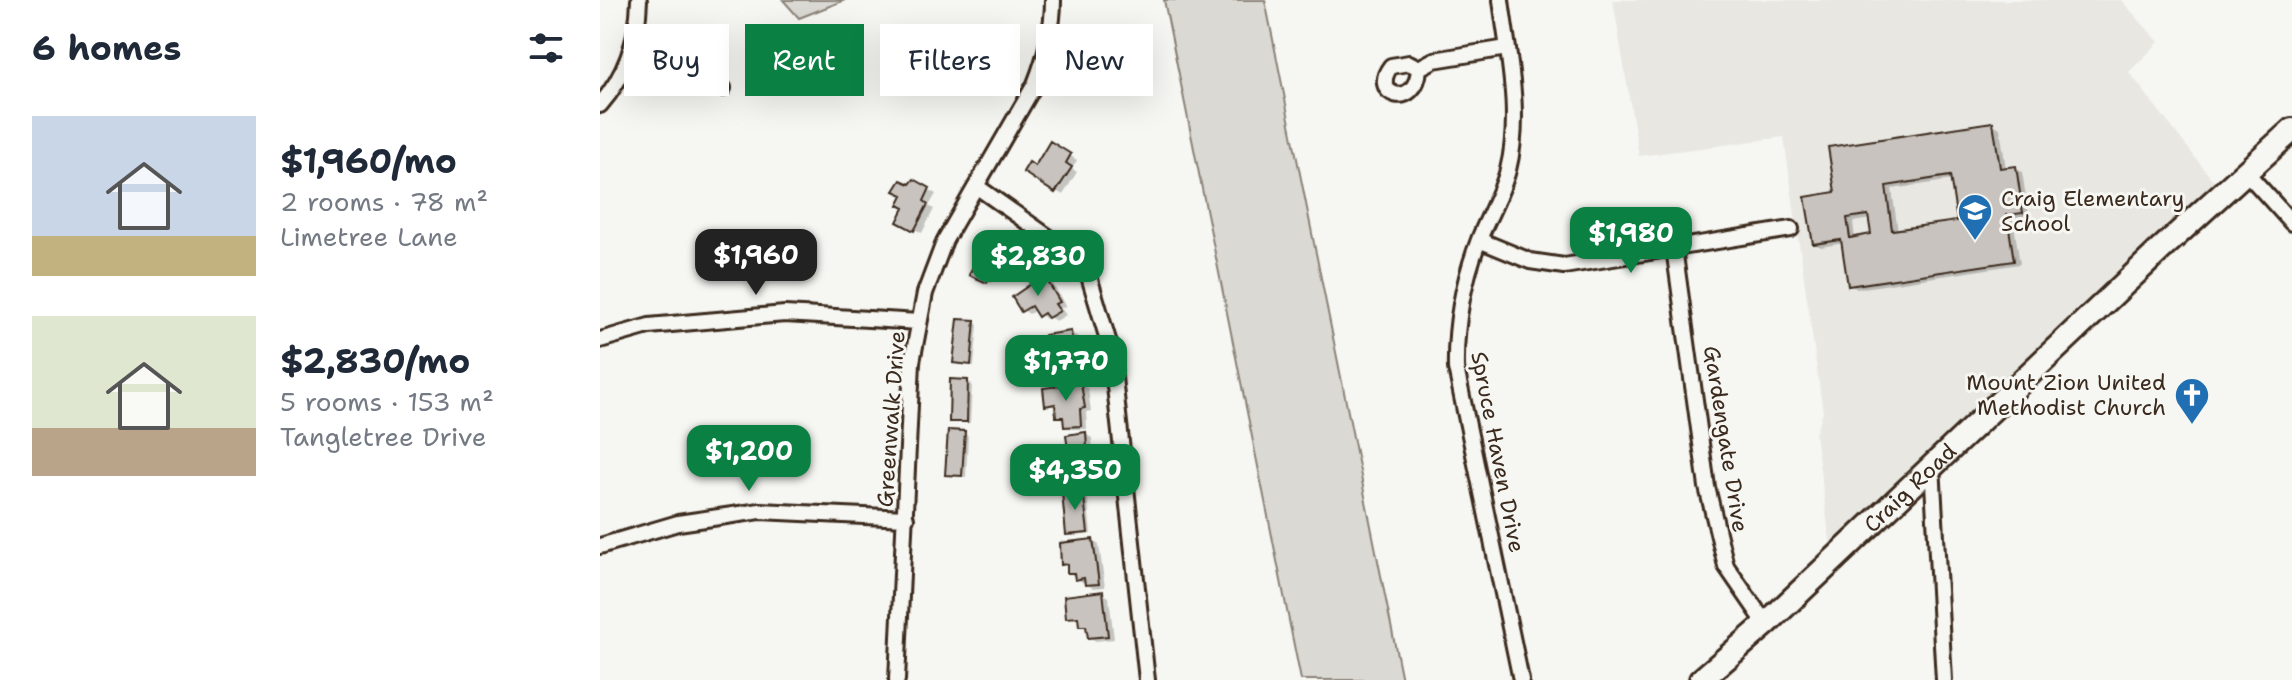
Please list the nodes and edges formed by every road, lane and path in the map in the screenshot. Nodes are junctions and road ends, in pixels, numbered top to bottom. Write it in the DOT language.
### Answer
graph roads {
  1 [pos="639,0"];
  2 [pos="1053,0"];
  3 [pos="1501,0"];
  4 [pos="636,24"];
  5 [pos="1507,48"];
  6 [pos="624,67"];
  7 [pos="1419,68"];
  8 [pos="600,105"];
  9 [pos="2292,130"];
  10 [pos="2246,172"];
  11 [pos="976,186"];
  12 [pos="2292,223"];
  13 [pos="1791,229"];
  14 [pos="1479,240"];
  15 [pos="1674,248"];
  16 [pos="919,322"];
  17 [pos="600,340"];
  18 [pos="1932,465"];
  19 [pos="906,518"];
  20 [pos="600,546"];
  21 [pos="1766,624"];
  22 [pos="897,680"];
  23 [pos="1147,680"];
  24 [pos="1521,680"];
  25 [pos="1701,680"];
  26 [pos="1944,680"];
  1 -- 4 [label="street"];
  2 -- 11 [label="street, Greenwalk Drive"];
  3 -- 5 [label="street, Spruce Haven Drive"];
  5 -- 7 [label="street"];
  5 -- 14 [label="street, Spruce Haven Drive"];
  6 -- 8 [label="street"];
  9 -- 10 [label="main road, Craig Road"];
  10 -- 12 [label="street"];
  10 -- 18 [label="main road, Craig Road"];
  11 -- 16 [label="street, Greenwalk Drive"];
  11 -- 23 [label="street"];
  13 -- 15 [label="street"];
  14 -- 15 [label="street"];
  14 -- 24 [label="street, Spruce Haven Drive"];
  15 -- 21 [label="street, Gardengate Drive"];
  16 -- 17 [label="street"];
  16 -- 19 [label="street, Greenwalk Drive"];
  18 -- 21 [label="main road, Craig Road"];
  18 -- 26 [label="street"];
  19 -- 20 [label="street"];
  19 -- 22 [label="street, Greenwalk Drive"];
  21 -- 25 [label="main road, Craig Road"];
}
